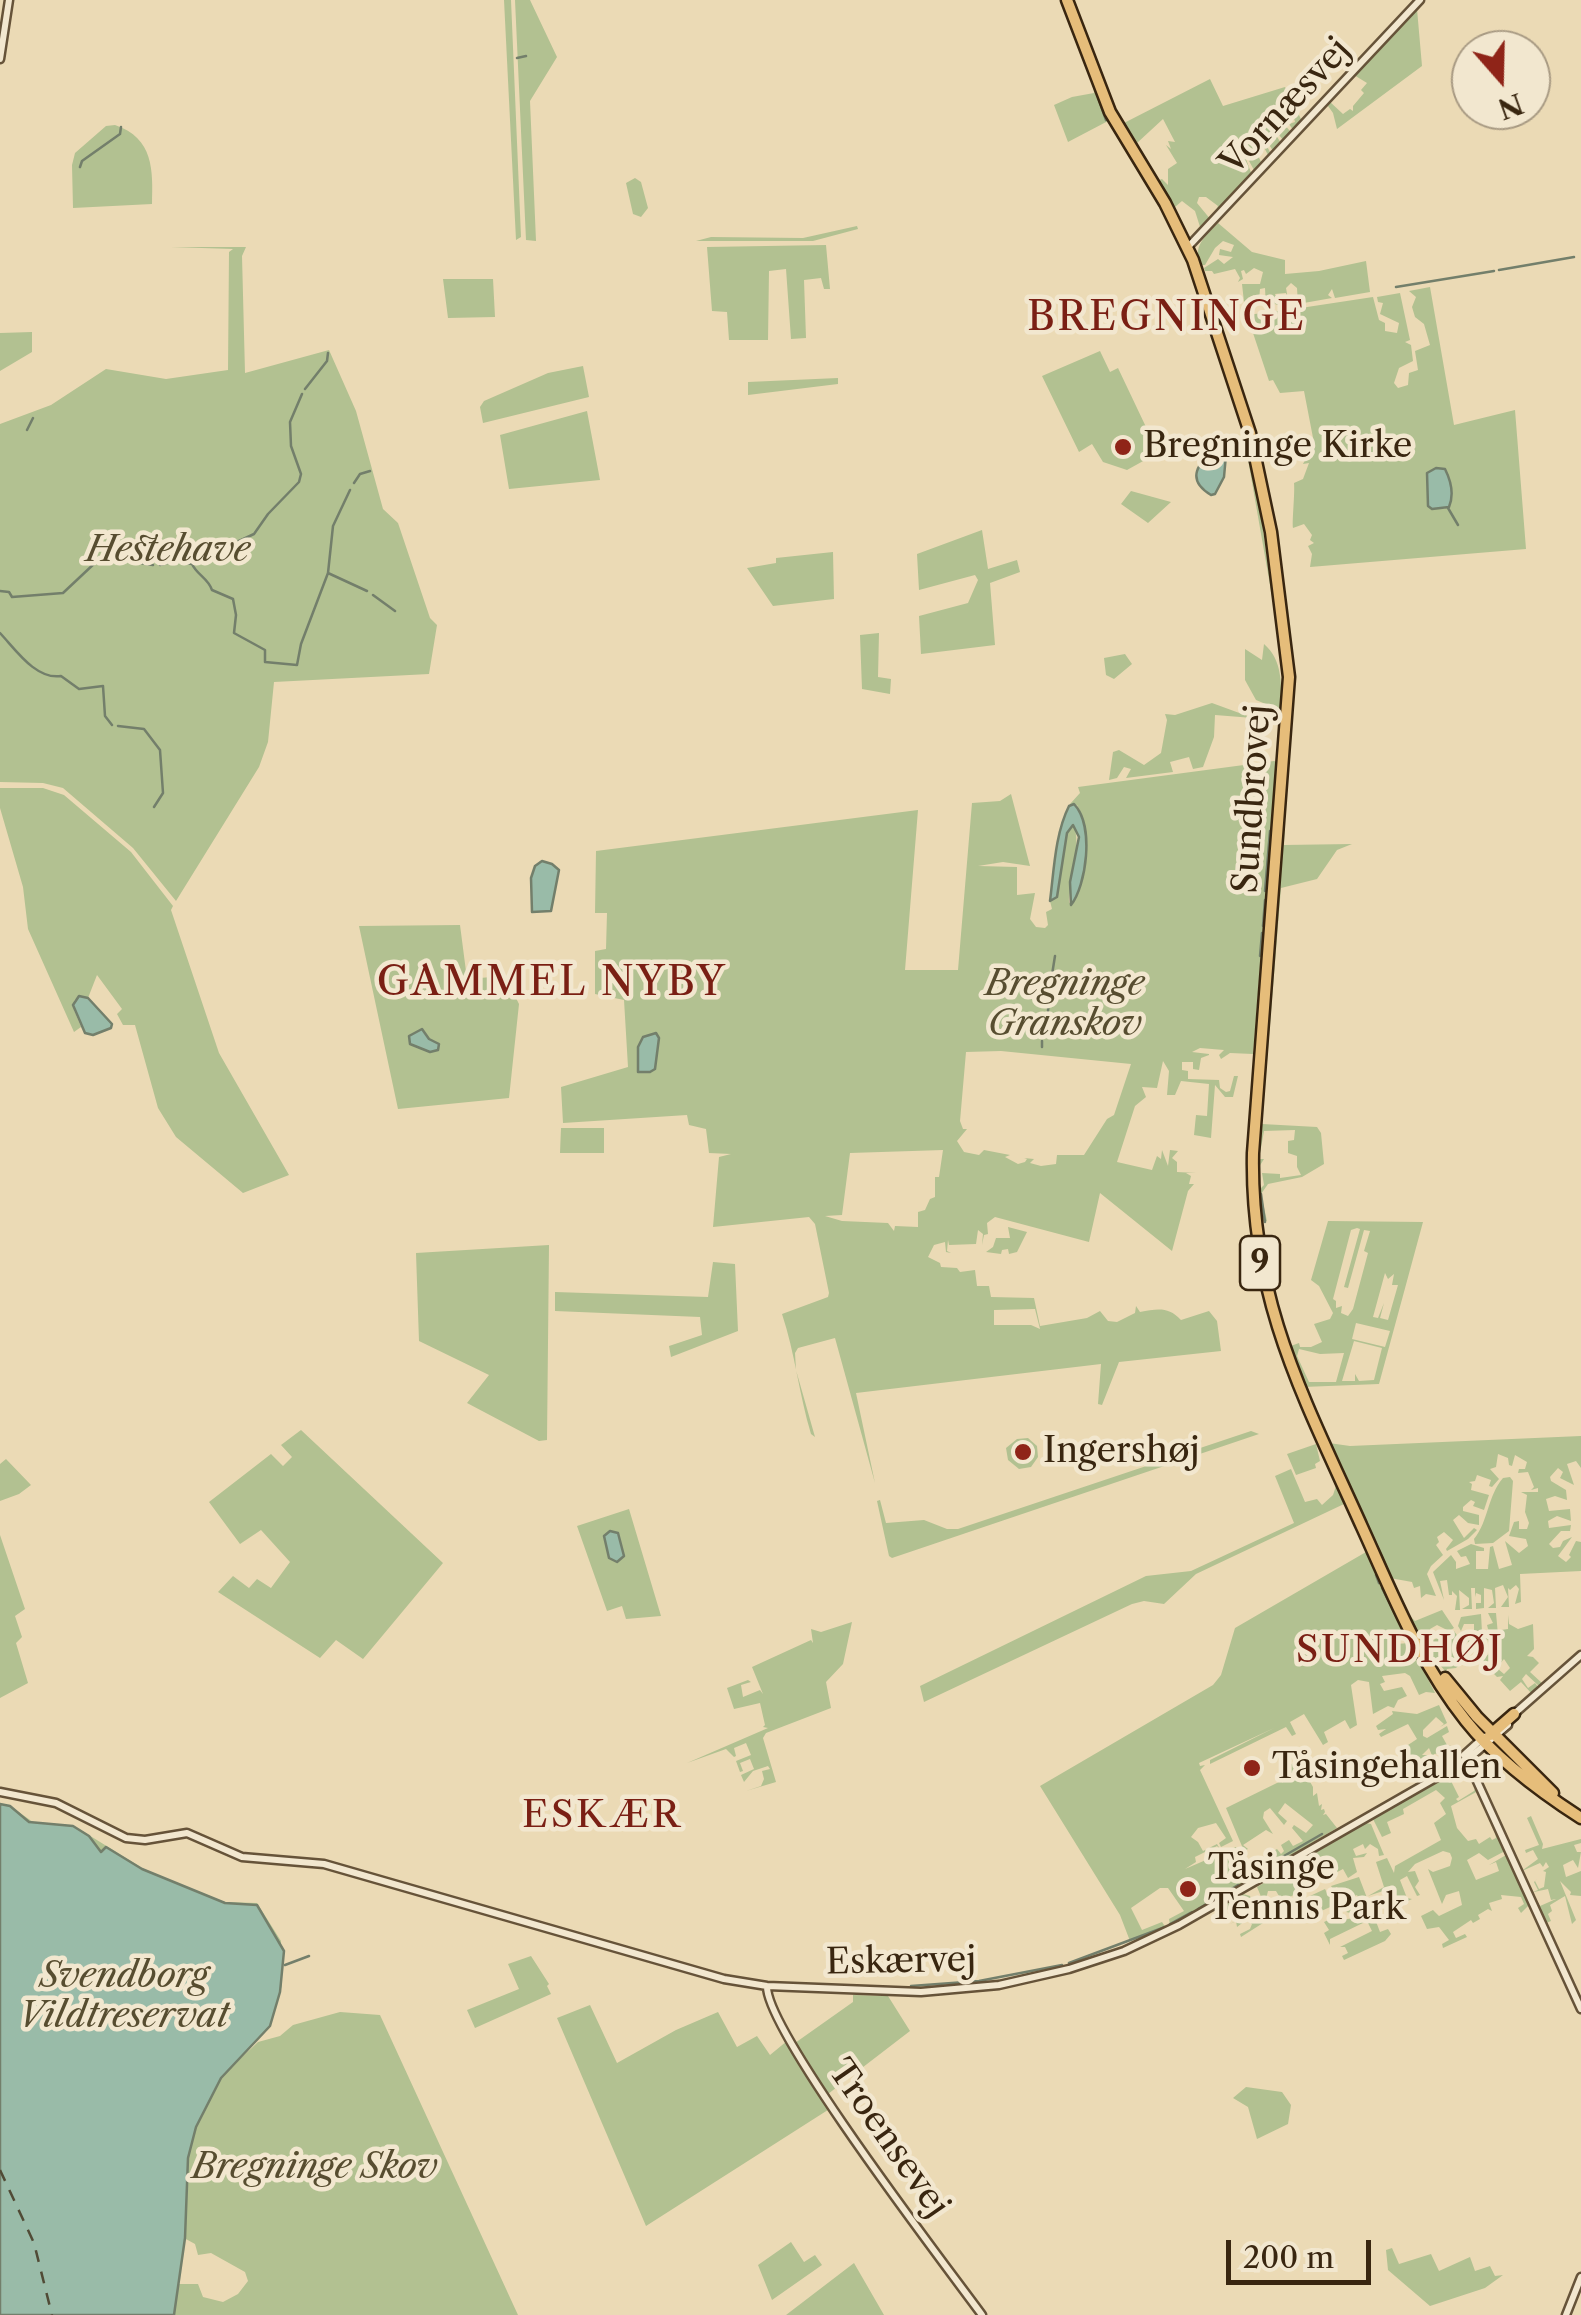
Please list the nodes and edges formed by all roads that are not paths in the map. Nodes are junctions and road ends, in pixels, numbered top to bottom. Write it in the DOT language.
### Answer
graph roads {
  1 [pos="10,0"];
  2 [pos="1067,0"];
  3 [pos="1420,0"];
  4 [pos="0,59"];
  5 [pos="1188,248"];
  6 [pos="1403,1615"];
  7 [pos="1581,1654"];
  8 [pos="1518,1711"];
  9 [pos="1489,1737"];
  10 [pos="1466,1757"];
  11 [pos="0,1792"];
  12 [pos="1580,1817"];
  13 [pos="767,1986"];
  14 [pos="1581,2009"];
  15 [pos="1581,2277"];
  16 [pos="982,2315"];
  17 [pos="1566,2315"];
  1 -- 4 [label="street"];
  2 -- 5 [label="main road, Sundbrovej / 9"];
  3 -- 5 [label="street, Vornæsvej"];
  5 -- 6 [label="main road, Sundbrovej / 9"];
  6 -- 9 [label="main road, Sundbrovej / 9"];
  6 -- 9 [label="main road, Sundbrovej / 9"];
  7 -- 8 [label="street"];
  8 -- 9 [label="main road"];
  9 -- 10 [label="street, Eskærvej"];
  9 -- 12 [label="main road, Sundbrovej / 9"];
  9 -- 12 [label="main road, Sundbrovej / 9"];
  10 -- 13 [label="street, Eskærvej"];
  10 -- 14 [label="street"];
  11 -- 13 [label="street, Eskærvej"];
  13 -- 16 [label="street, Troensevej"];
  15 -- 17 [label="street"];
}
